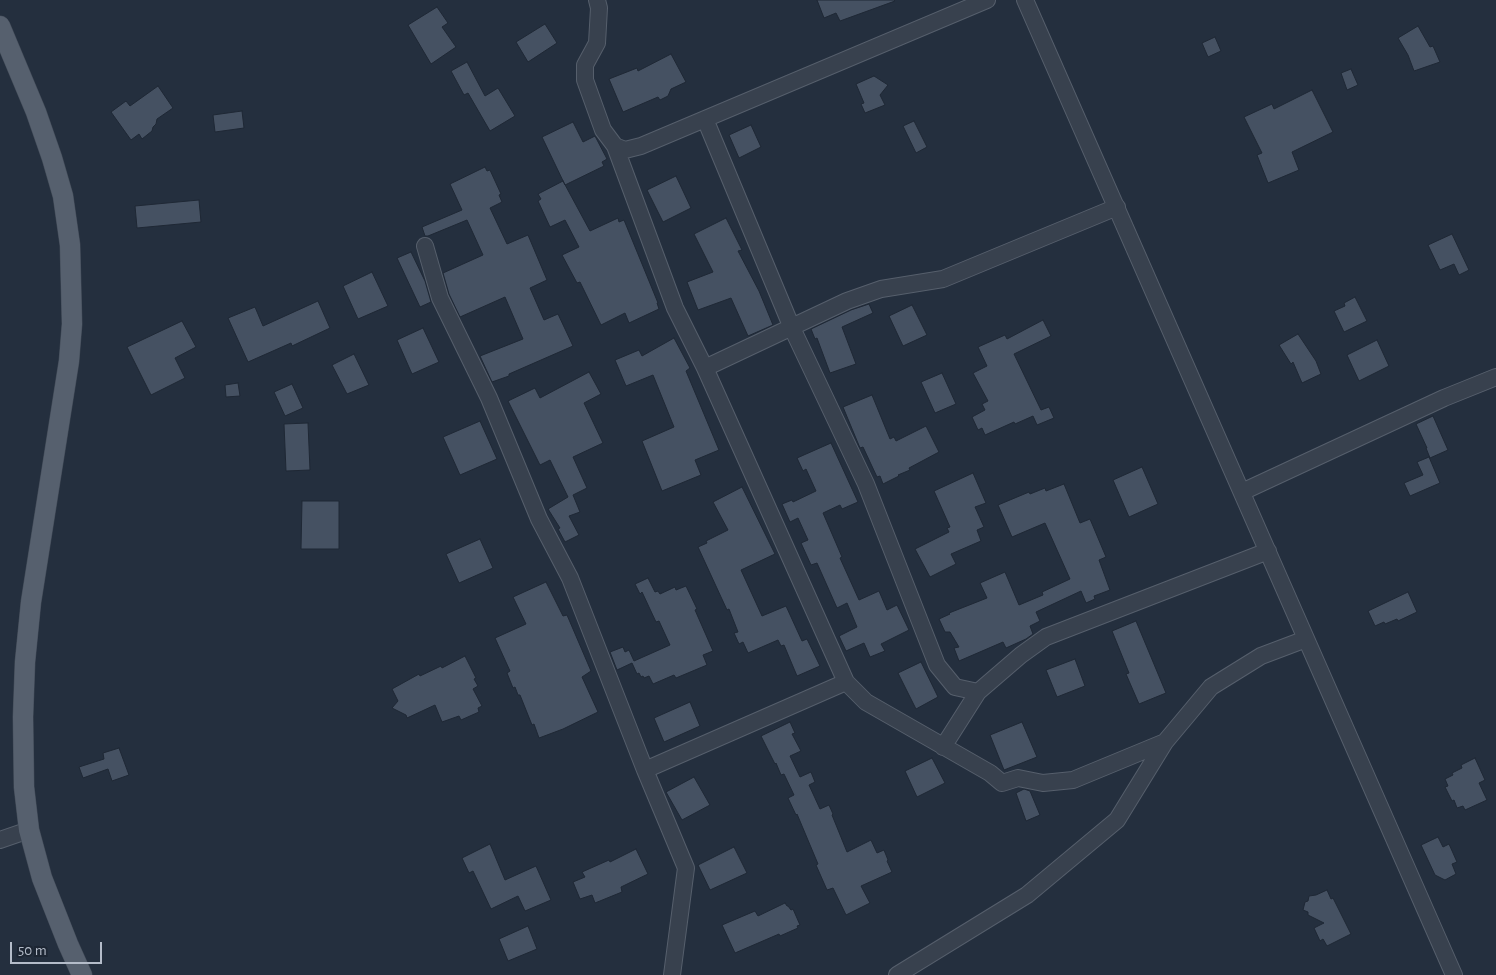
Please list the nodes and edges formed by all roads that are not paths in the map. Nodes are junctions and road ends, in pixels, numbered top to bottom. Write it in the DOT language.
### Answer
graph roads {
  1 [pos="597,0"];
  2 [pos="986,0"];
  3 [pos="1025,0"];
  4 [pos="0,26"];
  5 [pos="705,119"];
  6 [pos="615,146"];
  7 [pos="1117,207"];
  8 [pos="425,246"];
  9 [pos="792,328"];
  10 [pos="705,368"];
  11 [pos="1496,377"];
  12 [pos="1242,492"];
  13 [pos="1268,551"];
  14 [pos="1306,639"];
  15 [pos="846,682"];
  16 [pos="978,692"];
  17 [pos="1165,742"];
  18 [pos="943,747"];
  19 [pos="645,770"];
  20 [pos="29,830"];
  21 [pos="0,840"];
  22 [pos="82,975"];
  23 [pos="672,975"];
  24 [pos="897,975"];
  25 [pos="1454,975"];
  1 -- 6 [label="street"];
  2 -- 5 [label="street"];
  3 -- 7 [label="street"];
  4 -- 20 [label="main road"];
  5 -- 6 [label="street"];
  5 -- 9 [label="street"];
  6 -- 10 [label="street"];
  7 -- 9 [label="street"];
  7 -- 12 [label="street"];
  8 -- 19 [label="street"];
  9 -- 10 [label="street"];
  9 -- 16 [label="street"];
  10 -- 15 [label="street"];
  11 -- 12 [label="street"];
  12 -- 13 [label="street"];
  13 -- 14 [label="street"];
  13 -- 16 [label="street"];
  14 -- 17 [label="street"];
  14 -- 25 [label="street"];
  15 -- 18 [label="street"];
  15 -- 19 [label="street"];
  16 -- 18 [label="street"];
  17 -- 18 [label="street"];
  17 -- 24 [label="street"];
  19 -- 23 [label="street"];
  20 -- 21 [label="street"];
  20 -- 22 [label="main road"];
}
